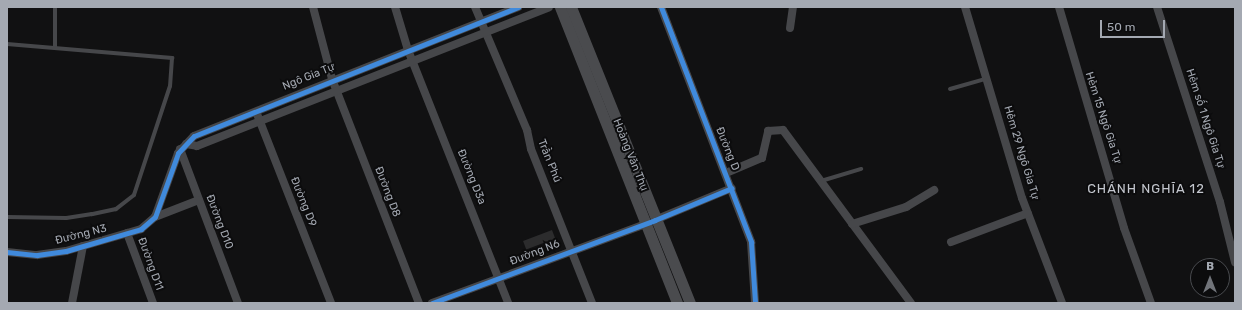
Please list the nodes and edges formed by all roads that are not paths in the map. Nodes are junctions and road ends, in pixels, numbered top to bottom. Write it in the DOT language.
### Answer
graph roads {
  1 [pos="55,7"];
  2 [pos="313,7"];
  3 [pos="395,7"];
  4 [pos="475,7"];
  5 [pos="518,7"];
  6 [pos="549,7"];
  7 [pos="560,7"];
  8 [pos="571,7"];
  9 [pos="661,7"];
  10 [pos="793,7"];
  11 [pos="965,7"];
  12 [pos="1059,7"];
  13 [pos="1157,7"];
  14 [pos="479,21"];
  15 [pos="790,28"];
  16 [pos="484,31"];
  17 [pos="7,44"];
  18 [pos="55,48"];
  19 [pos="408,50"];
  20 [pos="412,59"];
  21 [pos="586,60"];
  22 [pos="987,78"];
  23 [pos="332,79"];
  24 [pos="336,88"];
  25 [pos="950,89"];
  26 [pos="611,108"];
  27 [pos="255,110"];
  28 [pos="600,113"];
  29 [pos="259,119"];
  30 [pos="183,146"];
  31 [pos="630,157"];
  32 [pos="620,162"];
  33 [pos="861,169"];
  34 [pos="726,173"];
  35 [pos="820,181"];
  36 [pos="732,188"];
  37 [pos="934,190"];
  38 [pos="199,200"];
  39 [pos="1028,213"];
  40 [pos="7,217"];
  41 [pos="155,217"];
  42 [pos="650,222"];
  43 [pos="852,224"];
  44 [pos="127,233"];
  45 [pos="951,242"];
  46 [pos="83,246"];
  47 [pos="572,250"];
  48 [pos="7,252"];
  49 [pos="1235,262"];
  50 [pos="499,278"];
  51 [pos="682,285"];
  52 [pos="671,290"];
  53 [pos="72,303"];
  54 [pos="153,303"];
  55 [pos="238,303"];
  56 [pos="331,303"];
  57 [pos="419,303"];
  58 [pos="432,303"];
  59 [pos="508,303"];
  60 [pos="592,303"];
  61 [pos="677,303"];
  62 [pos="690,303"];
  63 [pos="755,303"];
  64 [pos="911,303"];
  65 [pos="1062,303"];
  66 [pos="1151,303"];
  1 -- 18 [label="lane"];
  2 -- 23 [label="street, Đường D8"];
  3 -- 19 [label="street, Đường D3a"];
  4 -- 14 [label="street, Trần Phú"];
  5 -- 14 [label="street, Ngô Gia Tự"];
  6 -- 16 [label="street, Ngô Gia Tự"];
  7 -- 21 [label="street, Hoàng Văn Thụ"];
  8 -- 21 [label="street, Hoàng Văn Thụ"];
  9 -- 34 [label="street, Đường D"];
  10 -- 15 [label="street"];
  11 -- 22 [label="street, Hẻm 29 Ngô Gia Tự"];
  12 -- 66 [label="street, Hẻm 15 Ngô Gia Tự"];
  13 -- 49 [label="street, Hẻm số 1 Ngô Gia Tự"];
  14 -- 16 [label="street, Trần Phú"];
  14 -- 19 [label="street, Ngô Gia Tự"];
  16 -- 20 [label="street, Ngô Gia Tự"];
  16 -- 47 [label="street, Trần Phú"];
  17 -- 18 [label="lane"];
  18 -- 40 [label="lane"];
  19 -- 20 [label="street, Đường D3a"];
  19 -- 23 [label="street, Ngô Gia Tự"];
  20 -- 24 [label="street, Ngô Gia Tự"];
  20 -- 50 [label="street, Đường D3a"];
  21 -- 26 [label="street, Hoàng Văn Thụ"];
  21 -- 28 [label="street, Hoàng Văn Thụ"];
  22 -- 25 [label="lane"];
  22 -- 39 [label="street, Hẻm 29 Ngô Gia Tự"];
  23 -- 24 [label="street, Đường D8"];
  23 -- 27 [label="street, Ngô Gia Tự"];
  24 -- 29 [label="street, Ngô Gia Tự"];
  24 -- 57 [label="street, Đường D8"];
  26 -- 28 [label="street"];
  26 -- 31 [label="street, Hoàng Văn Thụ"];
  27 -- 29 [label="street, Đường D9"];
  27 -- 30 [label="street, Ngô Gia Tự"];
  28 -- 32 [label="street, Hoàng Văn Thụ"];
  29 -- 30 [label="street, Ngô Gia Tự"];
  29 -- 56 [label="street, Đường D9"];
  30 -- 38 [label="street, Đường D10"];
  30 -- 41 [label="street"];
  31 -- 32 [label="street"];
  31 -- 42 [label="street, Hoàng Văn Thụ"];
  32 -- 42 [label="street, Hoàng Văn Thụ"];
  33 -- 35 [label="lane"];
  34 -- 35 [label="street"];
  34 -- 36 [label="street, Đường D"];
  35 -- 43 [label="street"];
  36 -- 42 [label="street, Đường N6"];
  36 -- 63 [label="street, Đường D"];
  37 -- 43 [label="street"];
  38 -- 41 [label="street, Đường N3"];
  38 -- 55 [label="street, Đường D10"];
  39 -- 45 [label="street"];
  39 -- 65 [label="street, Hẻm 29 Ngô Gia Tự"];
  41 -- 44 [label="street, Đường N3"];
  42 -- 47 [label="street, Đường N6"];
  42 -- 51 [label="street, Hoàng Văn Thụ"];
  42 -- 52 [label="street, Hoàng Văn Thụ"];
  43 -- 64 [label="street"];
  44 -- 46 [label="street, Đường N3"];
  44 -- 54 [label="street, Đường D11"];
  46 -- 48 [label="street, Đường N3"];
  46 -- 53 [label="street"];
  47 -- 50 [label="street, Đường N6"];
  47 -- 60 [label="street, Trần Phú"];
  50 -- 58 [label="street, Đường N6"];
  50 -- 59 [label="street, Đường D3a"];
  51 -- 52 [label="street"];
  51 -- 62 [label="street, Hoàng Văn Thụ"];
  52 -- 61 [label="street, Hoàng Văn Thụ"];
}
